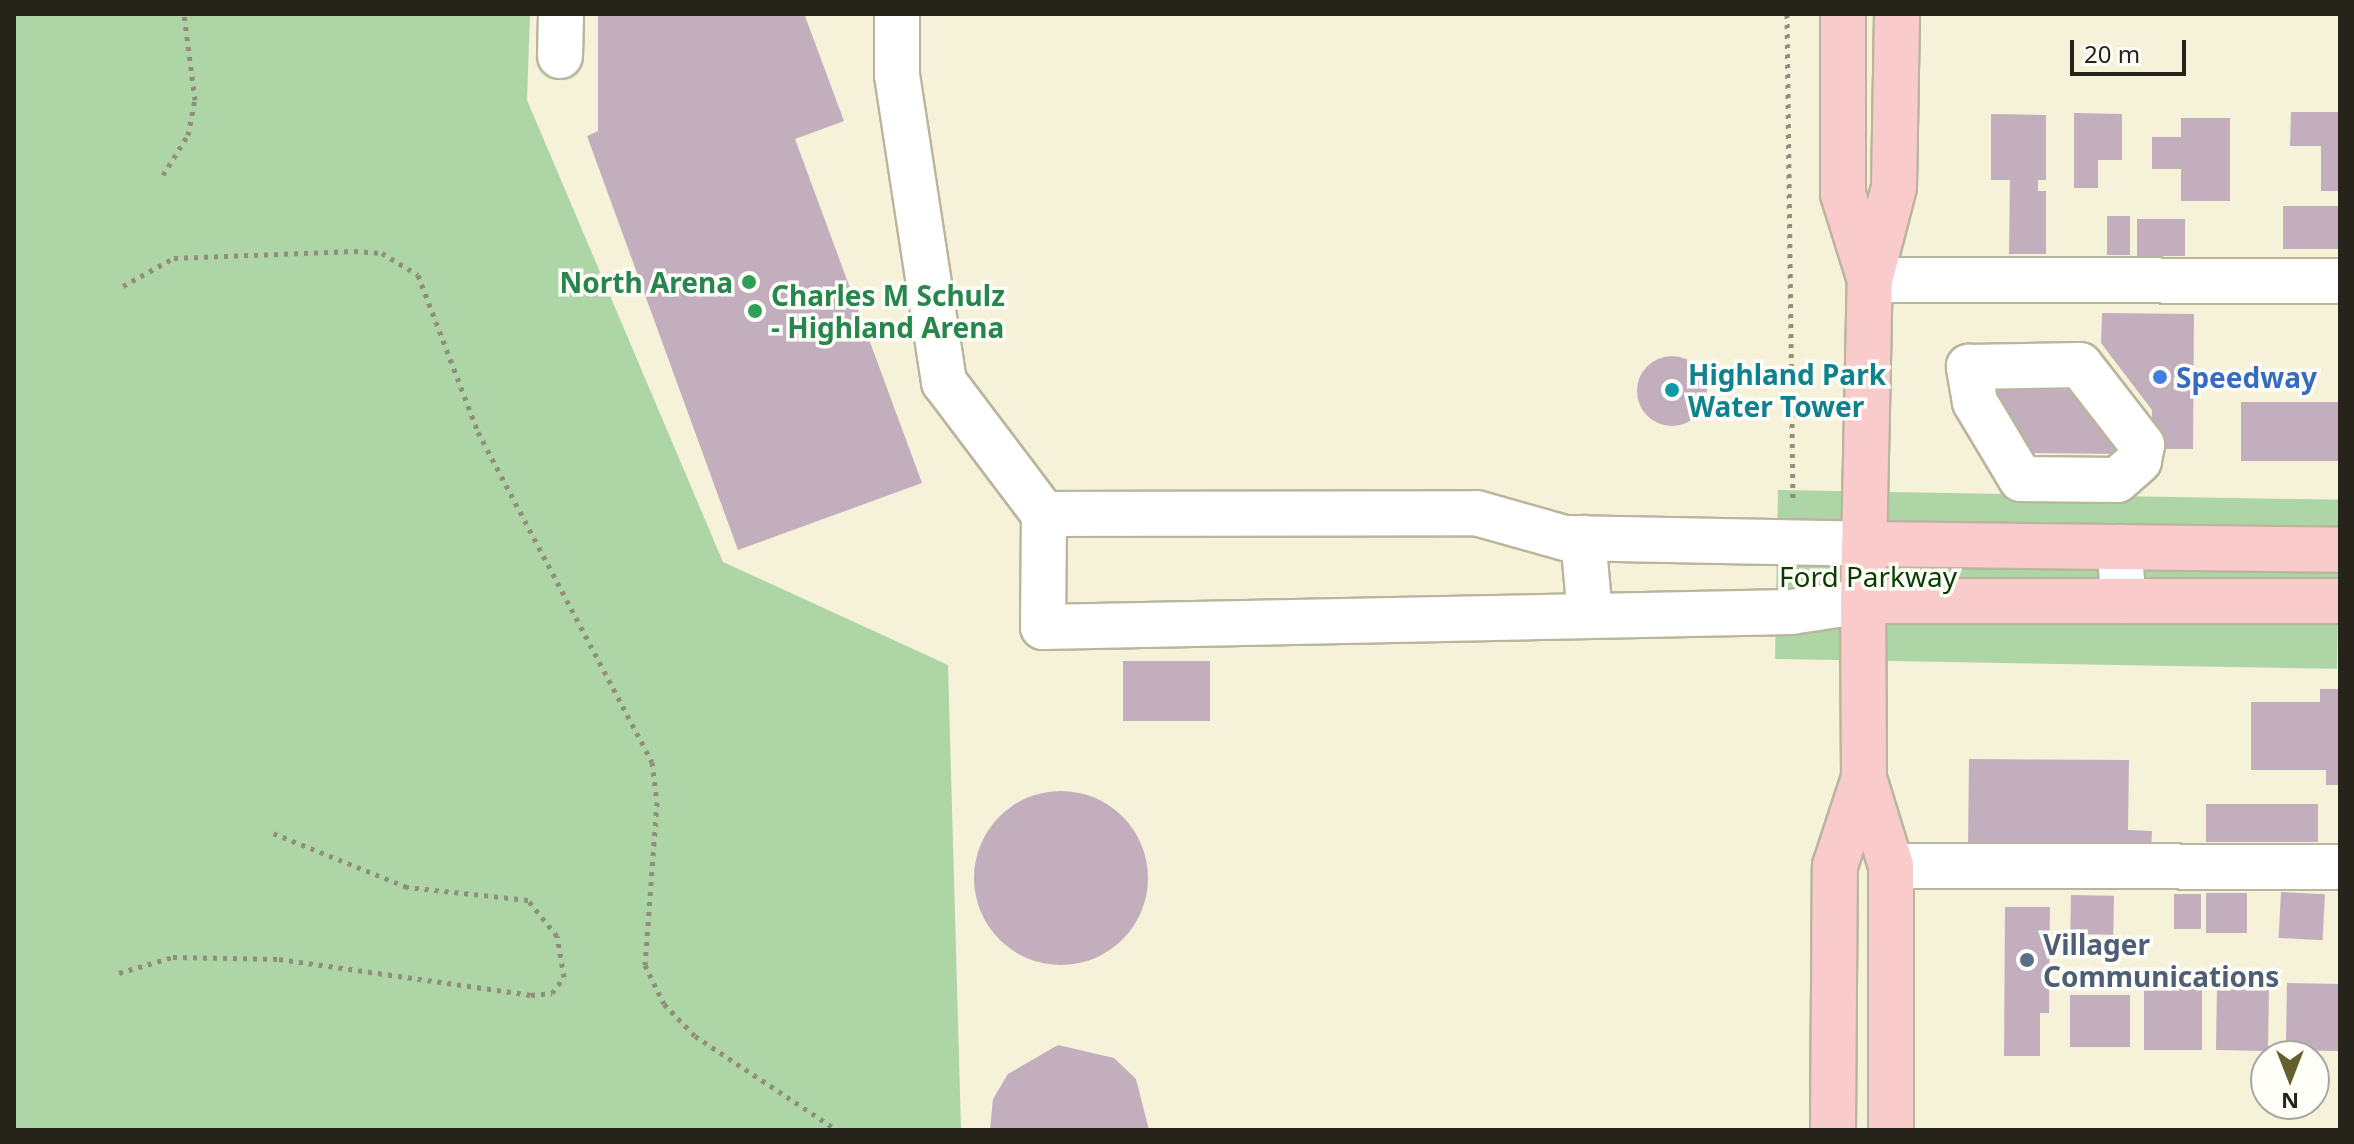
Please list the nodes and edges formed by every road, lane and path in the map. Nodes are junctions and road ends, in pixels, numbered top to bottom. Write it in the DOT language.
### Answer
graph roads {
  1 [pos="184,14"];
  2 [pos="897,14"];
  3 [pos="1787,14"];
  4 [pos="1843,14"];
  5 [pos="1897,14"];
  6 [pos="163,175"];
  7 [pos="1870,280"];
  8 [pos="2340,281"];
  9 [pos="123,286"];
  10 [pos="1793,511"];
  11 [pos="1044,514"];
  12 [pos="1583,538"];
  13 [pos="1864,544"];
  14 [pos="2119,547"];
  15 [pos="2340,550"];
  16 [pos="1863,601"];
  17 [pos="2124,601"];
  18 [pos="2340,601"];
  19 [pos="1590,615"];
  20 [pos="1864,778"];
  21 [pos="273,833"];
  22 [pos="1891,866"];
  23 [pos="2340,867"];
  24 [pos="119,973"];
  25 [pos="837,1130"];
  26 [pos="1833,1130"];
  27 [pos="1891,1130"];
  1 -- 6 [label="path"];
  2 -- 11 [label="lane"];
  3 -- 10 [label="path"];
  4 -- 7 [label="main road"];
  5 -- 7 [label="main road"];
  7 -- 8 [label="lane"];
  7 -- 13 [label="main road"];
  9 -- 25 [label="path"];
  11 -- 12 [label="lane"];
  11 -- 19 [label="lane"];
  12 -- 13 [label="lane"];
  12 -- 19 [label="lane"];
  13 -- 14 [label="main road"];
  13 -- 16 [label="main road"];
  14 -- 15 [label="main road"];
  14 -- 17 [label="lane"];
  16 -- 17 [label="main road"];
  16 -- 19 [label="lane"];
  16 -- 20 [label="main road"];
  17 -- 18 [label="main road"];
  20 -- 22 [label="main road"];
  20 -- 26 [label="main road"];
  21 -- 24 [label="path"];
  22 -- 23 [label="lane"];
  22 -- 27 [label="main road"];
}
